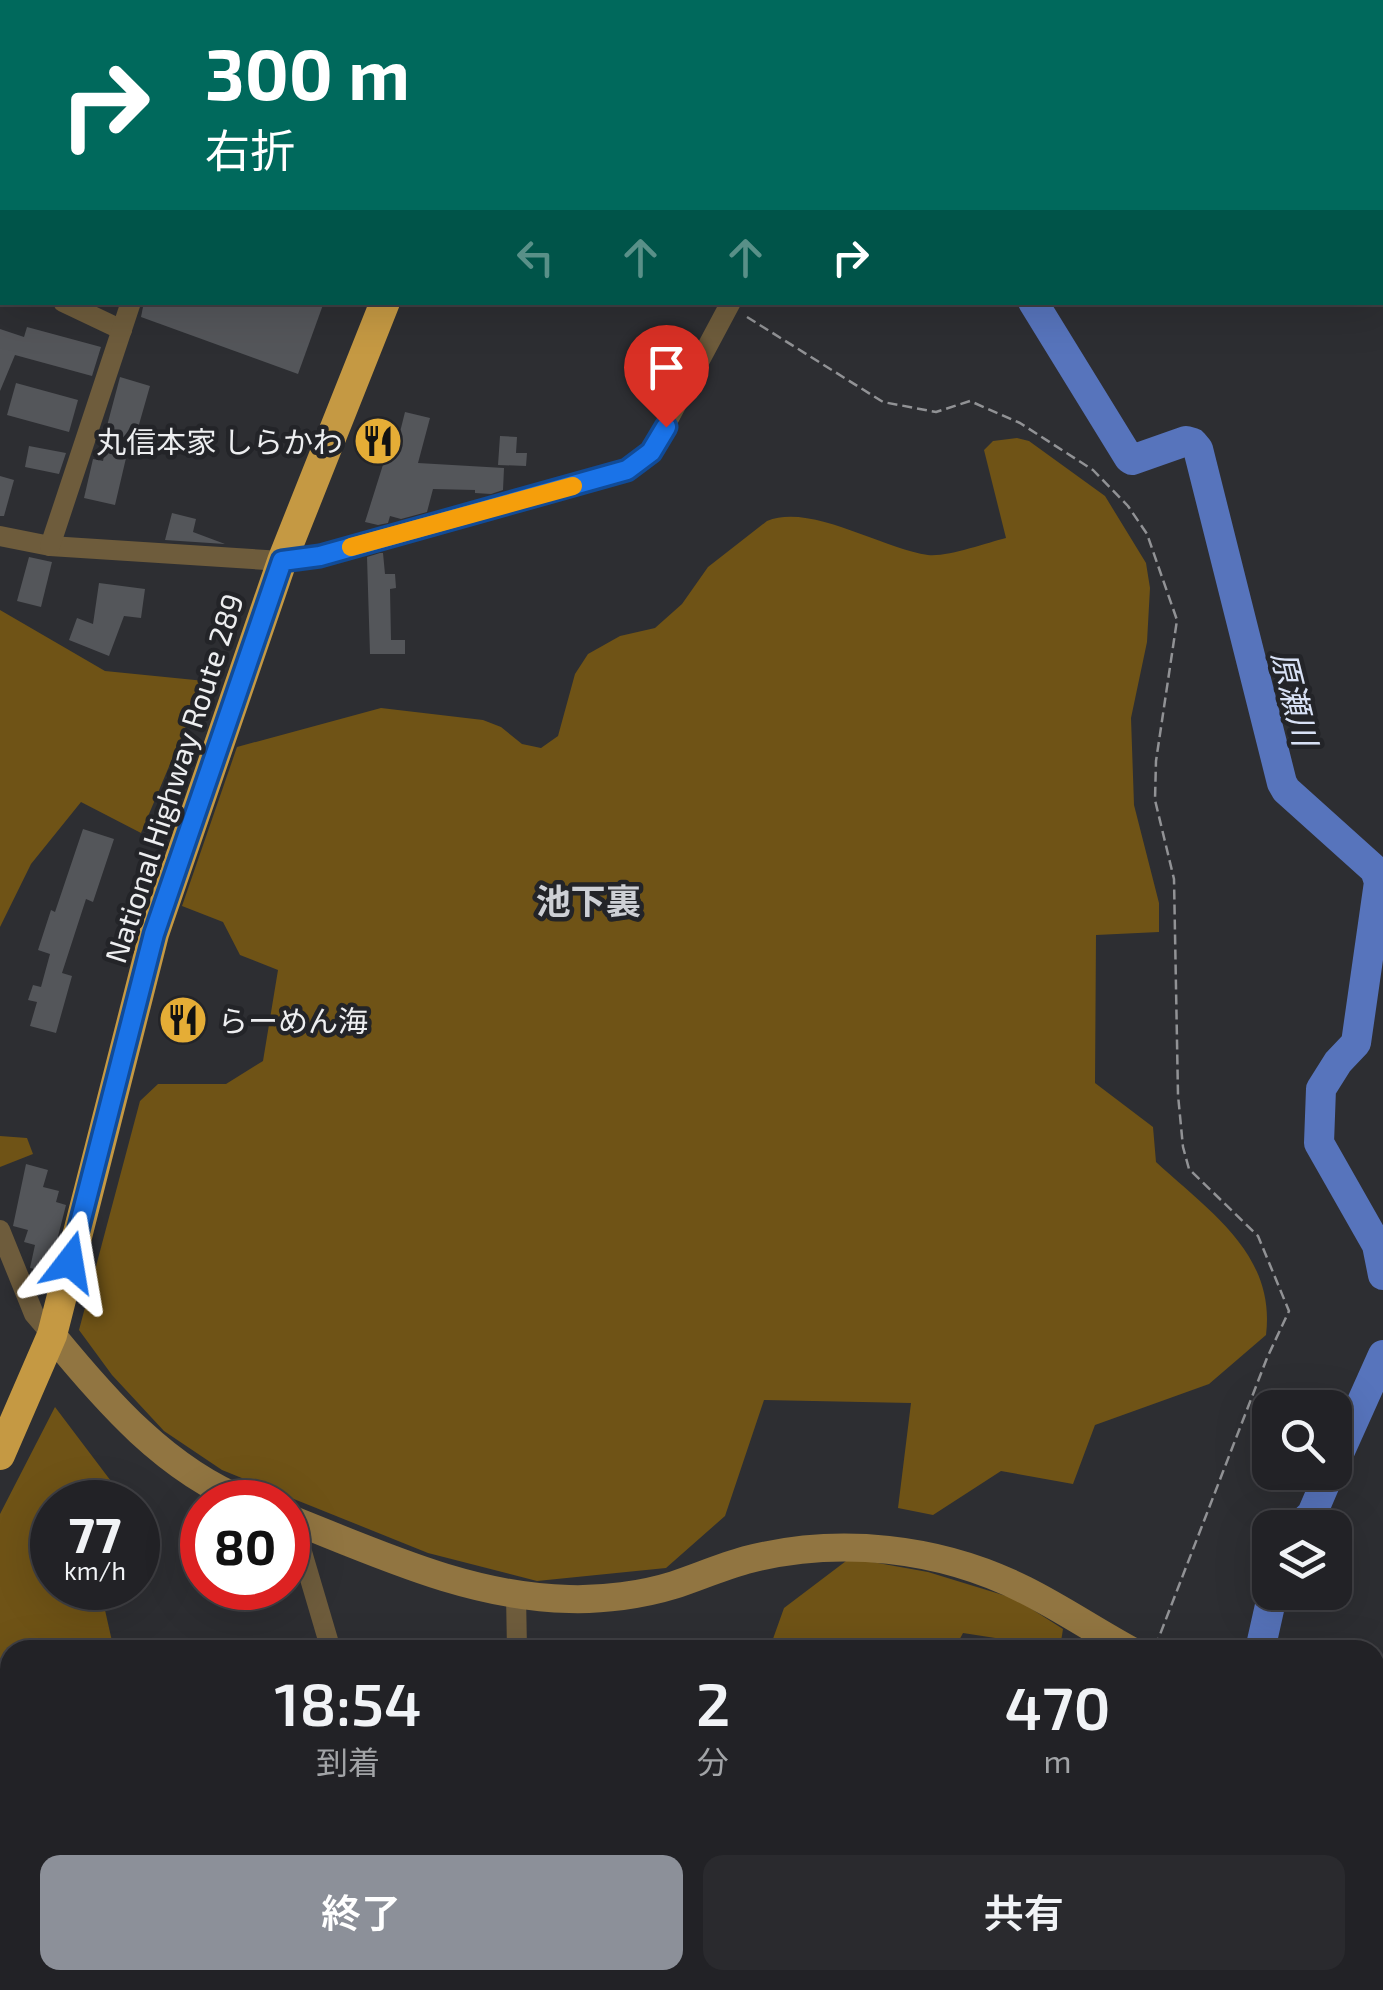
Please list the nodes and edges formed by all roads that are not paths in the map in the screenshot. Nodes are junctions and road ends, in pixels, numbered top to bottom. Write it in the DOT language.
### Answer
graph roads {
  1 [pos="70,305"];
  2 [pos="130,305"];
  3 [pos="384,305"];
  4 [pos="729,305"];
  5 [pos="122,330"];
  6 [pos="0,536"];
  7 [pos="50,546"];
  8 [pos="282,561"];
  9 [pos="0,1230"];
  10 [pos="52,1335"];
  11 [pos="0,1455"];
  12 [pos="205,1480"];
  13 [pos="310,1527"];
  14 [pos="310,1580"];
  15 [pos="516,1595"];
  16 [pos="328,1640"];
  17 [pos="517,1640"];
  18 [pos="1113,1640"];
  1 -- 5 [label="street"];
  2 -- 5 [label="street"];
  3 -- 8 [label="highway, National Highway Route 289"];
  4 -- 8 [label="street"];
  5 -- 7 [label="street"];
  6 -- 7 [label="street"];
  7 -- 8 [label="street"];
  8 -- 10 [label="highway, National Highway Route 289"];
  9 -- 10 [label="street"];
  10 -- 11 [label="highway, National Highway Route 289"];
  10 -- 12 [label="street"];
  13 -- 15 [label="street"];
  14 -- 16 [label="street"];
  15 -- 17 [label="street"];
  15 -- 18 [label="street"];
}
